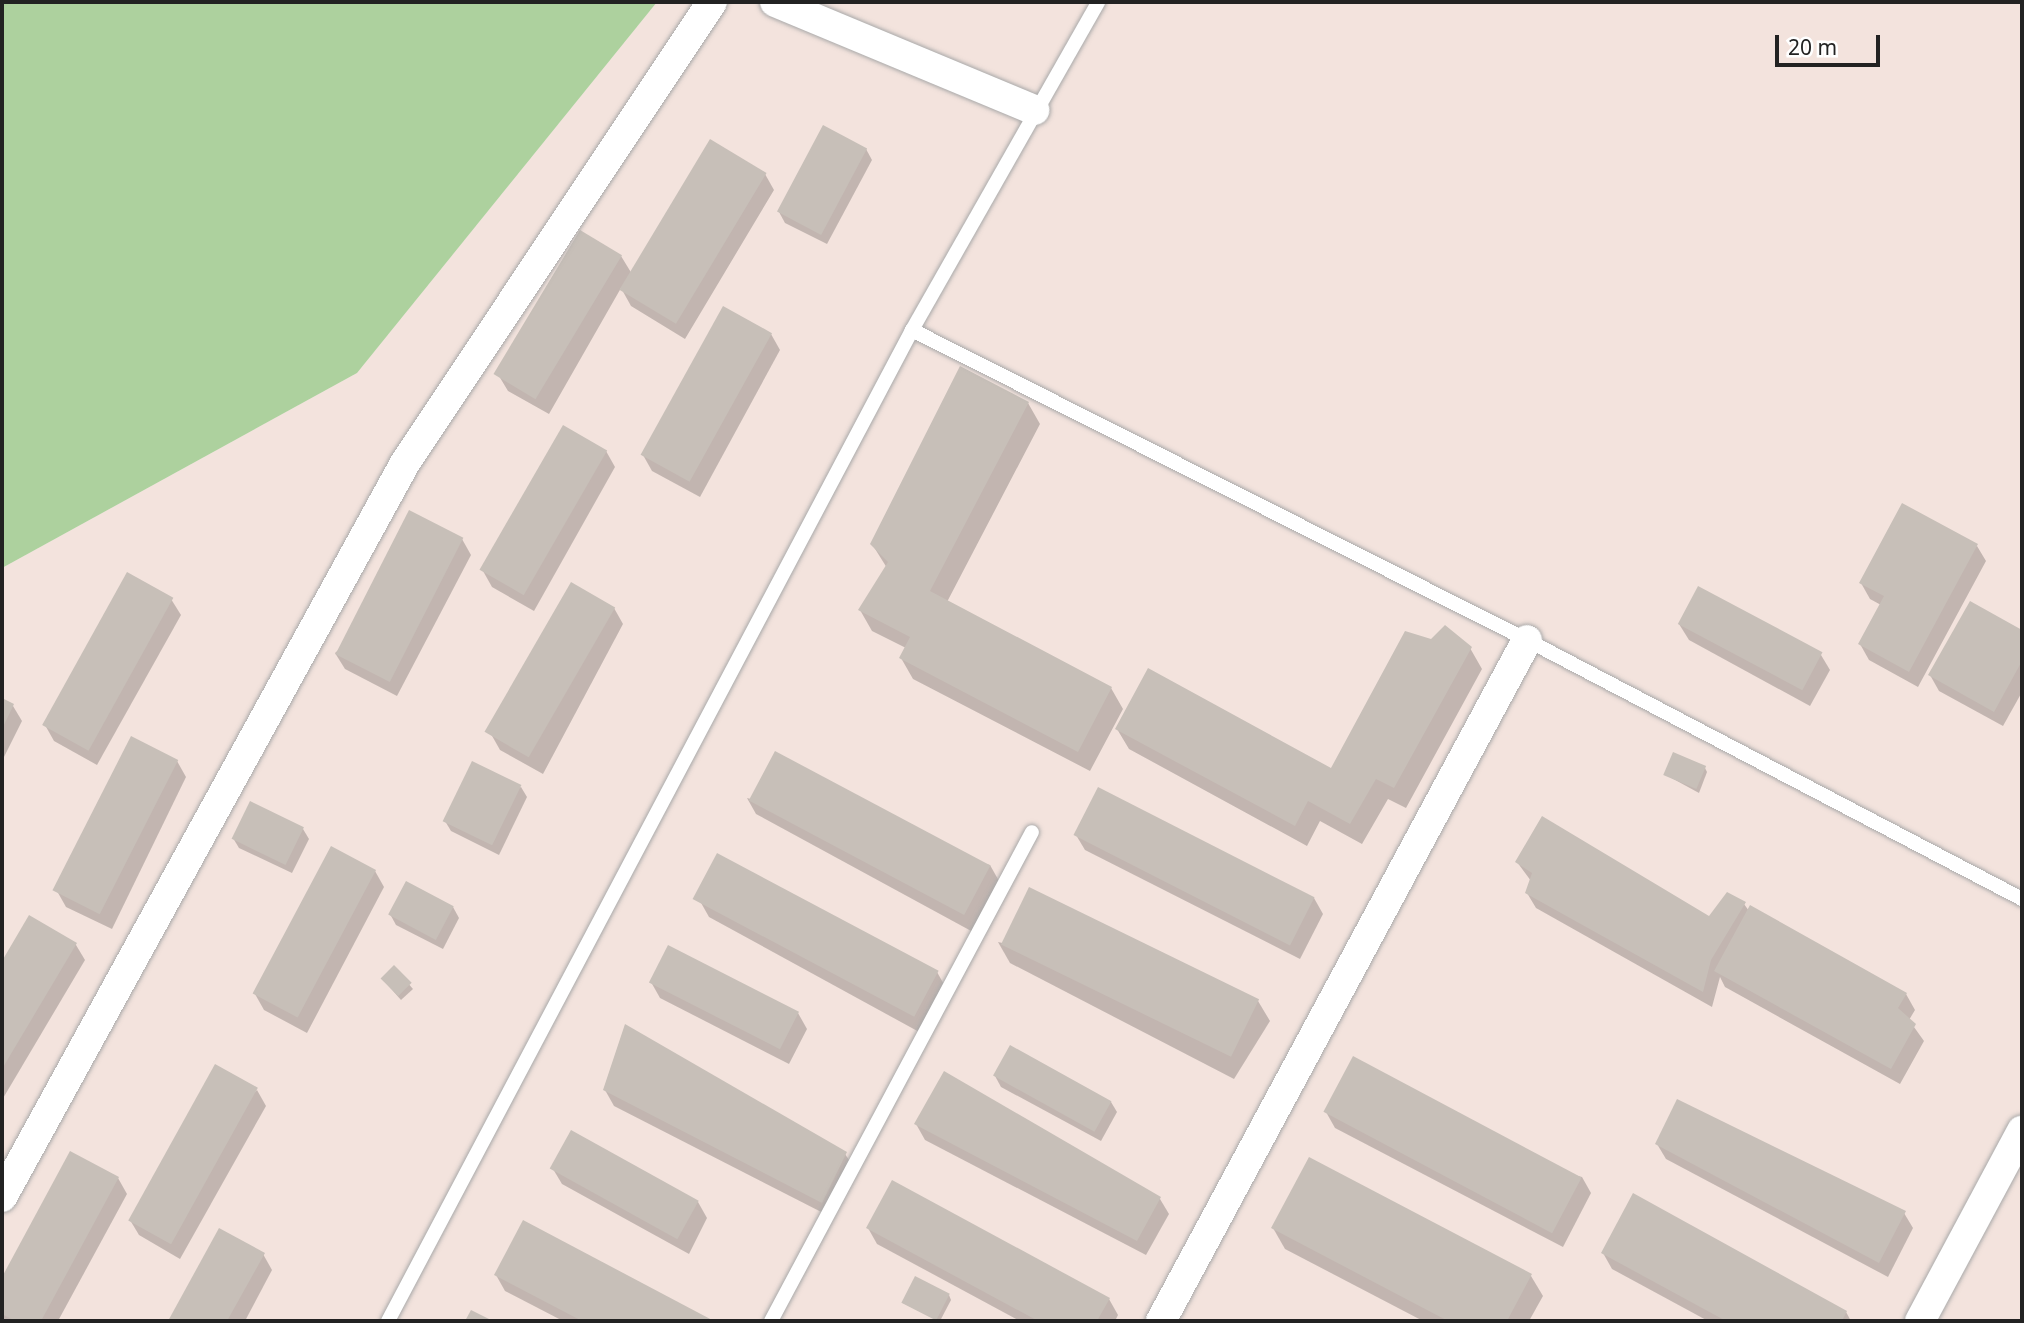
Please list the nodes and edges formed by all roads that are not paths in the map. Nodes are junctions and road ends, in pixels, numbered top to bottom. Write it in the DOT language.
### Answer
graph roads {
  1 [pos="712,2"];
  2 [pos="775,2"];
  3 [pos="1098,2"];
  4 [pos="1034,110"];
  5 [pos="912,330"];
  6 [pos="1527,640"];
  7 [pos="1032,832"];
  8 [pos="2022,899"];
  9 [pos="2022,1131"];
  10 [pos="2,1197"];
  11 [pos="388,1321"];
  12 [pos="771,1321"];
  13 [pos="1161,1321"];
  14 [pos="1920,1321"];
  1 -- 10 [label="street"];
  2 -- 4 [label="street"];
  3 -- 4 [label="lane"];
  4 -- 5 [label="lane"];
  5 -- 6 [label="lane"];
  5 -- 11 [label="lane"];
  6 -- 8 [label="lane"];
  6 -- 13 [label="street"];
  7 -- 12 [label="lane"];
  9 -- 14 [label="street"];
}
